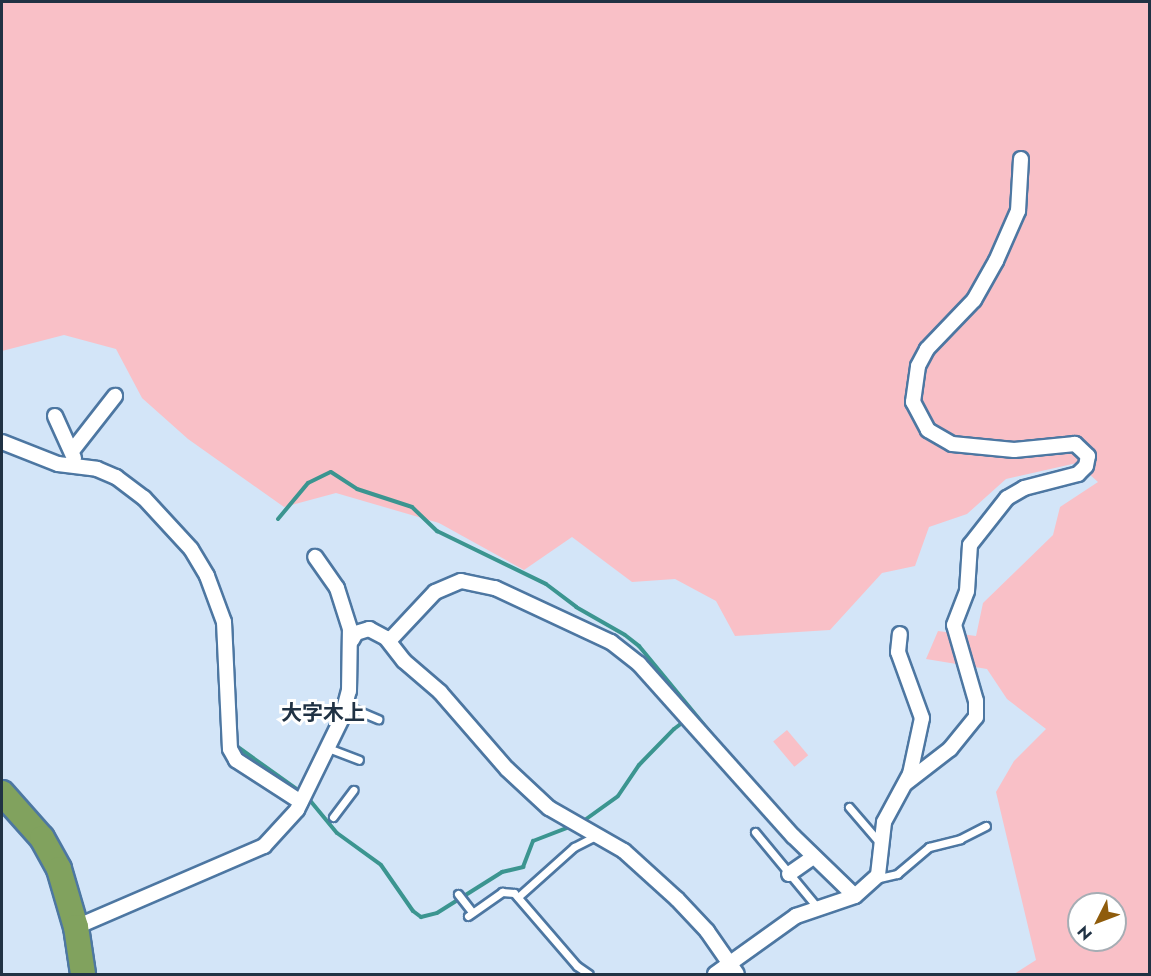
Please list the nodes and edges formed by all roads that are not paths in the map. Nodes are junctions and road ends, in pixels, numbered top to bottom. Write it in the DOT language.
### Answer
graph roads {
  1 [pos="1021,159"];
  2 [pos="115,396"];
  3 [pos="55,416"];
  4 [pos="2,442"];
  5 [pos="72,451"];
  6 [pos="77,467"];
  7 [pos="315,557"];
  8 [pos="900,634"];
  9 [pos="352,640"];
  10 [pos="389,641"];
  11 [pos="346,706"];
  12 [pos="378,719"];
  13 [pos="328,748"];
  14 [pos="358,760"];
  15 [pos="906,783"];
  16 [pos="353,790"];
  17 [pos="2,794"];
  18 [pos="301,802"];
  19 [pos="849,807"];
  20 [pos="333,817"];
  21 [pos="986,826"];
  22 [pos="755,832"];
  23 [pos="596,836"];
  24 [pos="882,845"];
  25 [pos="813,857"];
  26 [pos="789,874"];
  27 [pos="875,879"];
  28 [pos="458,894"];
  29 [pos="855,896"];
  30 [pos="518,897"];
  31 [pos="817,907"];
  32 [pos="76,927"];
  33 [pos="733,970"];
  34 [pos="83,975"];
  35 [pos="589,975"];
  36 [pos="715,975"];
  1 -- 15 [label="street"];
  2 -- 5 [label="street"];
  3 -- 5 [label="street"];
  4 -- 6 [label="street"];
  5 -- 6 [label="street"];
  6 -- 18 [label="street"];
  7 -- 9 [label="street"];
  8 -- 15 [label="street"];
  9 -- 10 [label="street"];
  9 -- 11 [label="street"];
  10 -- 23 [label="street"];
  10 -- 25 [label="street"];
  11 -- 12 [label="lane"];
  11 -- 13 [label="street"];
  13 -- 14 [label="lane"];
  13 -- 18 [label="street"];
  15 -- 24 [label="street"];
  16 -- 20 [label="lane"];
  17 -- 32 [label="highway"];
  18 -- 32 [label="street"];
  19 -- 24 [label="lane"];
  21 -- 27 [label="lane"];
  22 -- 26 [label="lane"];
  23 -- 30 [label="lane"];
  23 -- 33 [label="street"];
  24 -- 27 [label="street"];
  25 -- 26 [label="street"];
  25 -- 29 [label="street"];
  26 -- 31 [label="lane"];
  27 -- 29 [label="street"];
  28 -- 30 [label="lane"];
  29 -- 31 [label="street"];
  30 -- 35 [label="lane"];
  31 -- 33 [label="street"];
  32 -- 34 [label="highway"];
  33 -- 36 [label="street"];
}
